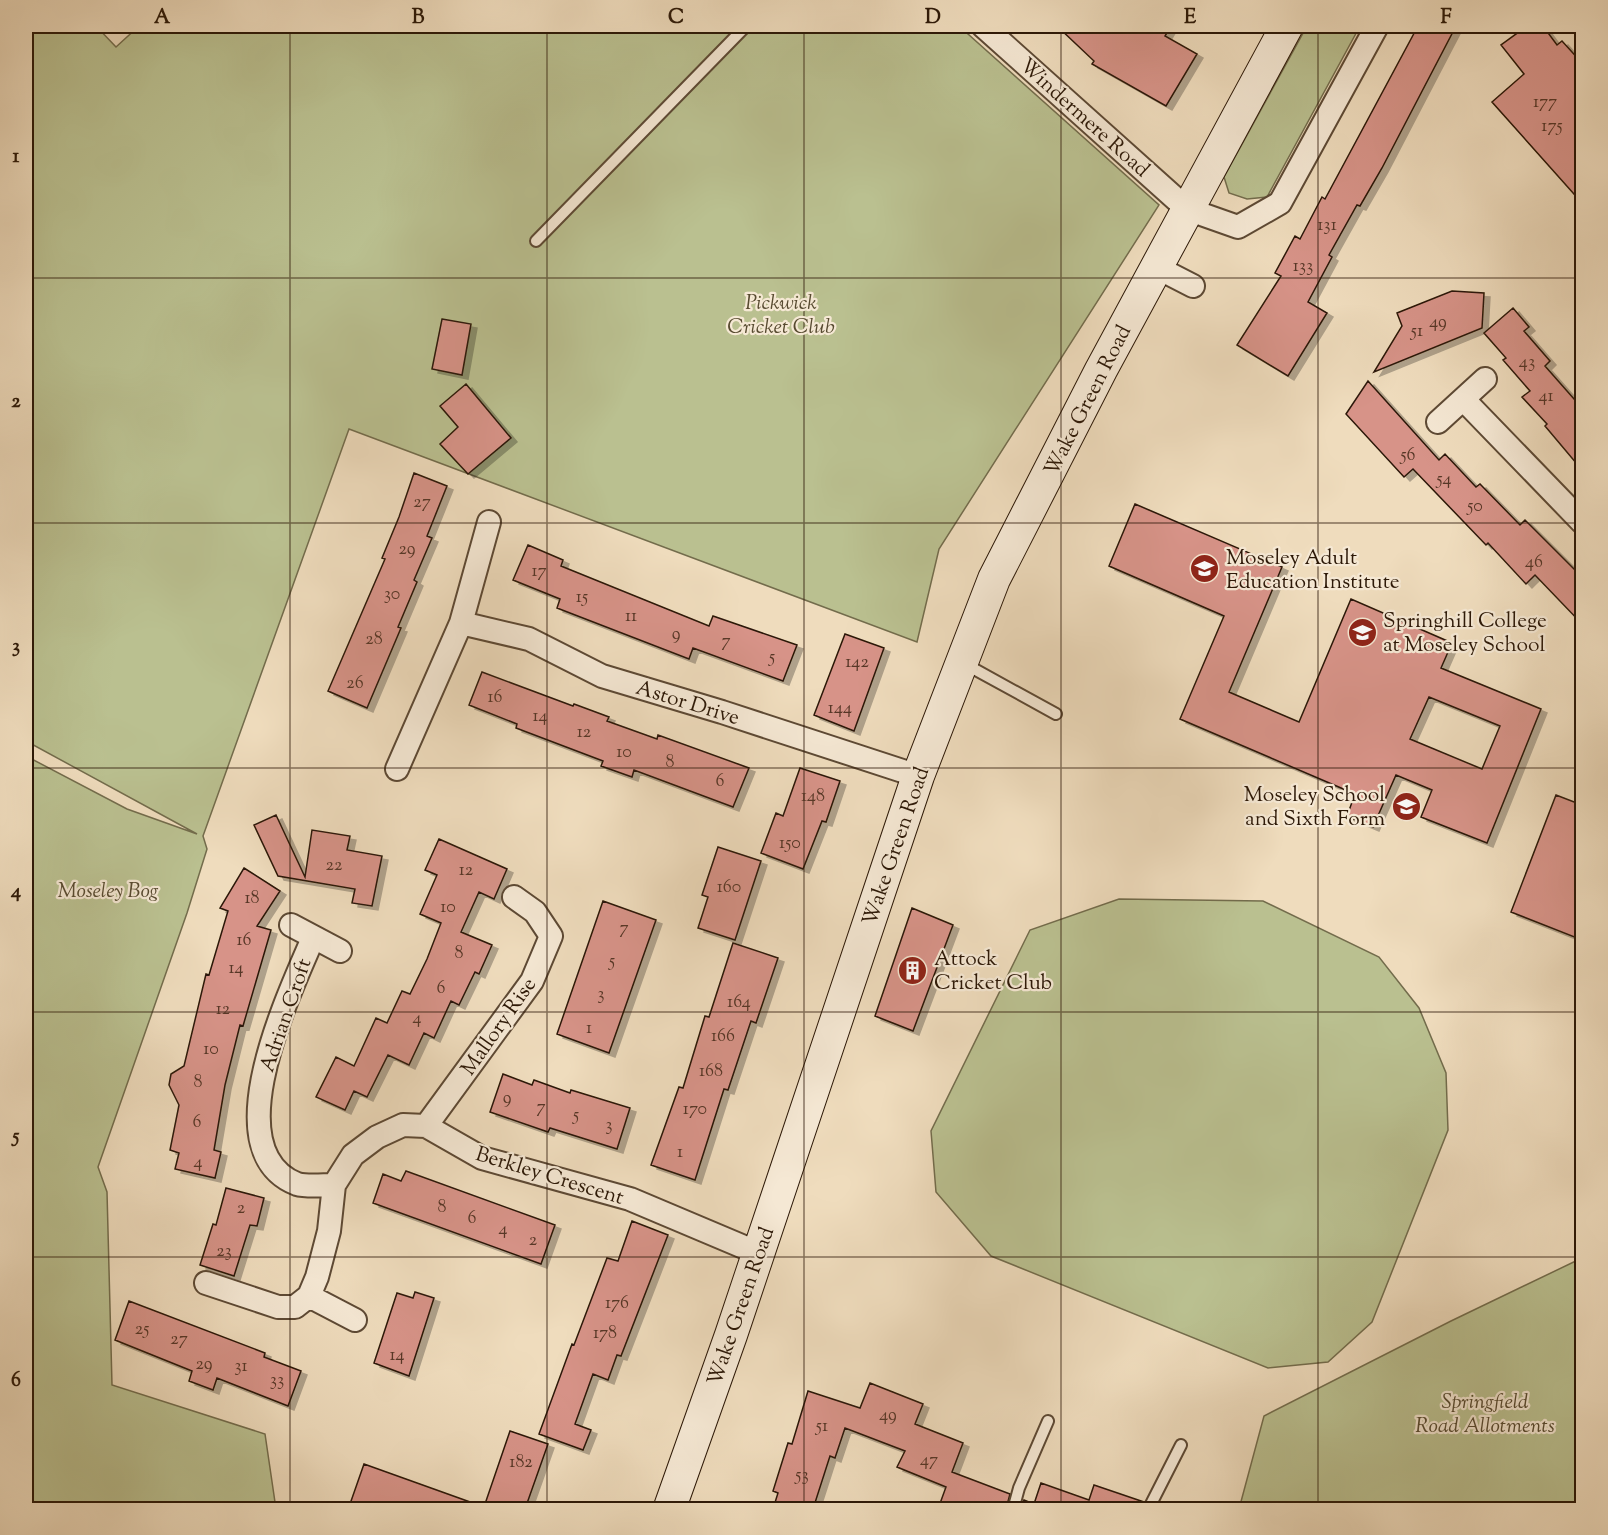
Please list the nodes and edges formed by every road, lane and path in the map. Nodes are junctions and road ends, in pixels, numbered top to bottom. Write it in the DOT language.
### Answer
graph roads {
  1 [pos="746,26"];
  2 [pos="983,26"];
  3 [pos="1287,26"];
  4 [pos="1377,26"];
  5 [pos="1187,209"];
  6 [pos="536,241"];
  7 [pos="1156,267"];
  8 [pos="1192,286"];
  9 [pos="1485,379"];
  10 [pos="1464,400"];
  11 [pos="1438,422"];
  12 [pos="489,522"];
  13 [pos="1582,522"];
  14 [pos="461,623"];
  15 [pos="962,663"];
  16 [pos="1056,714"];
  17 [pos="397,769"];
  18 [pos="918,776"];
  19 [pos="514,897"];
  20 [pos="291,926"];
  21 [pos="313,938"];
  22 [pos="340,951"];
  23 [pos="426,1126"];
  24 [pos="334,1185"];
  25 [pos="758,1253"];
  26 [pos="206,1283"];
  27 [pos="309,1296"];
  28 [pos="355,1320"];
  29 [pos="1048,1421"];
  30 [pos="1180,1444"];
  31 [pos="669,1509"];
  32 [pos="1013,1509"];
  33 [pos="1148,1509"];
  1 -- 6 [label="lane"];
  2 -- 5 [label="street, Windermere Road"];
  3 -- 5 [label="street, Wake Green Road"];
  4 -- 5 [label="street"];
  5 -- 7 [label="street, Wake Green Road"];
  7 -- 8 [label="street"];
  7 -- 15 [label="street, Wake Green Road"];
  9 -- 10 [label="street"];
  10 -- 11 [label="street"];
  10 -- 13 [label="street"];
  12 -- 14 [label="street"];
  14 -- 17 [label="street"];
  14 -- 18 [label="street, Astor Drive"];
  15 -- 16 [label="lane"];
  15 -- 18 [label="street, Wake Green Road"];
  18 -- 25 [label="street, Wake Green Road"];
  19 -- 23 [label="street, Mallory Rise"];
  20 -- 21 [label="street, Adrian Croft"];
  21 -- 22 [label="street, Adrian Croft"];
  21 -- 24 [label="street, Adrian Croft"];
  23 -- 24 [label="street"];
  23 -- 25 [label="street, Berkley Crescent"];
  24 -- 27 [label="street"];
  25 -- 31 [label="street, Wake Green Road"];
  26 -- 27 [label="street"];
  27 -- 28 [label="street"];
  29 -- 32 [label="lane"];
  30 -- 33 [label="lane"];
}
